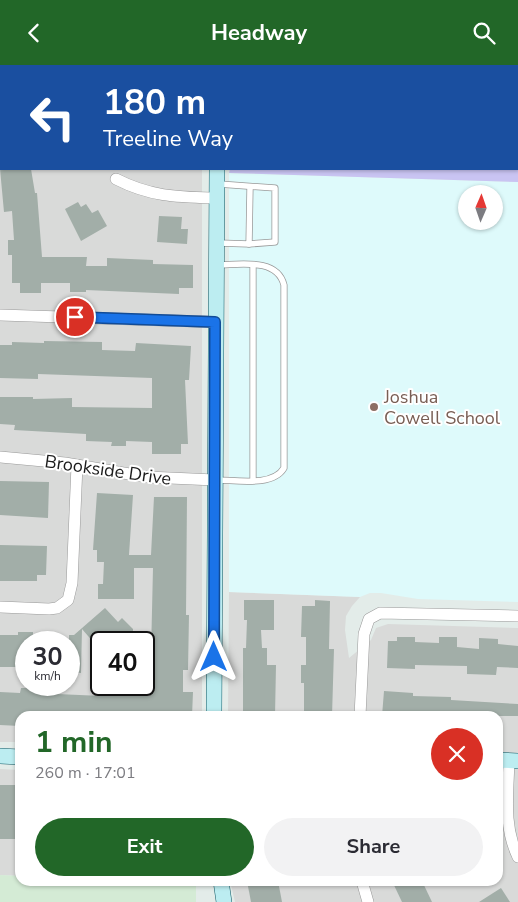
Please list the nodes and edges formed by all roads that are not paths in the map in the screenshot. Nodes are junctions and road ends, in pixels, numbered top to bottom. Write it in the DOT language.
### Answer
graph roads {
  1 [pos="116,179"];
  2 [pos="217,183"];
  3 [pos="250,187"];
  4 [pos="216,242"];
  5 [pos="249,244"];
  6 [pos="216,265"];
  7 [pos="253,265"];
  8 [pos="0,315"];
  9 [pos="215,322"];
  10 [pos="0,457"];
  11 [pos="77,465"];
  12 [pos="252,479"];
  13 [pos="215,480"];
  14 [pos="0,607"];
  15 [pos="518,616"];
  16 [pos="214,711"];
  17 [pos="360,711"];
  18 [pos="0,756"];
  19 [pos="15,757"];
  20 [pos="508,761"];
  21 [pos="518,857"];
  22 [pos="222,886"];
  23 [pos="363,886"];
  24 [pos="224,902"];
  25 [pos="368,902"];
  1 -- 2 [label="street"];
  2 -- 3 [label="lane"];
  2 -- 4 [label="street"];
  3 -- 5 [label="lane"];
  3 -- 5 [label="lane"];
  4 -- 5 [label="lane"];
  4 -- 6 [label="street"];
  6 -- 7 [label="lane"];
  6 -- 9 [label="street"];
  7 -- 12 [label="lane"];
  7 -- 12 [label="lane"];
  8 -- 9 [label="street"];
  9 -- 13 [label="street"];
  10 -- 11 [label="street, Brookside Drive"];
  11 -- 13 [label="street, Brookside Drive"];
  11 -- 14 [label="street"];
  12 -- 13 [label="lane"];
  13 -- 16 [label="street"];
  15 -- 17 [label="street"];
  18 -- 19 [label="street"];
  20 -- 21 [label="street"];
  22 -- 24 [label="street"];
  23 -- 25 [label="street"];
}
